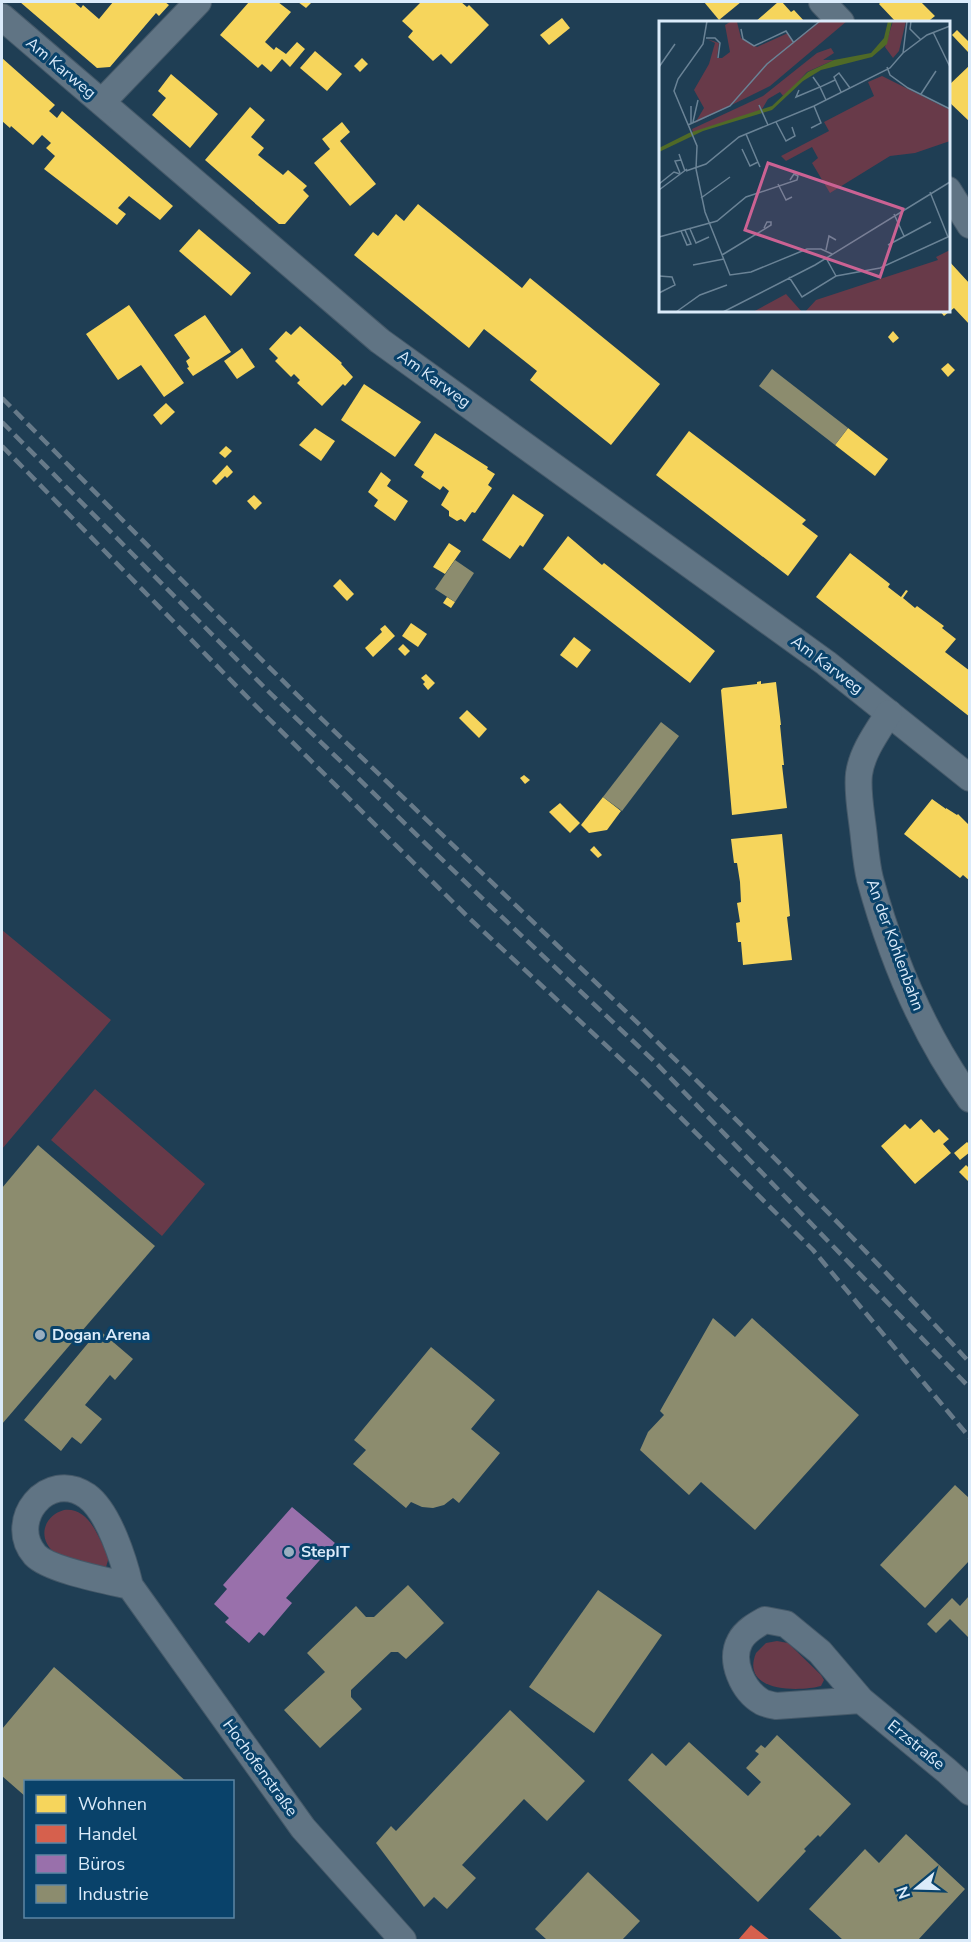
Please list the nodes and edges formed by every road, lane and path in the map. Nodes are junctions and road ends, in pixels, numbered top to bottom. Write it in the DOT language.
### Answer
graph roads {
  1 [pos="198,2"];
  2 [pos="822,2"];
  3 [pos="2,17"];
  4 [pos="840,21"];
  5 [pos="102,102"];
  6 [pos="950,193"];
  7 [pos="969,225"];
  8 [pos="889,713"];
  9 [pos="969,778"];
  10 [pos="969,1099"];
  11 [pos="130,1586"];
  12 [pos="861,1700"];
  13 [pos="969,1792"];
  14 [pos="403,1941"];
  1 -- 5 [label="street"];
  2 -- 4 [label="street"];
  3 -- 5 [label="street, Am Karweg"];
  5 -- 8 [label="street, Am Karweg"];
  6 -- 7 [label="street"];
  8 -- 9 [label="street, Am Karweg"];
  8 -- 10 [label="street, An der Kohlenbahn"];
  11 -- 14 [label="street, Hochofenstraße"];
  12 -- 12 [label="street, Erzstraße"];
  12 -- 13 [label="street, Erzstraße"];
}
